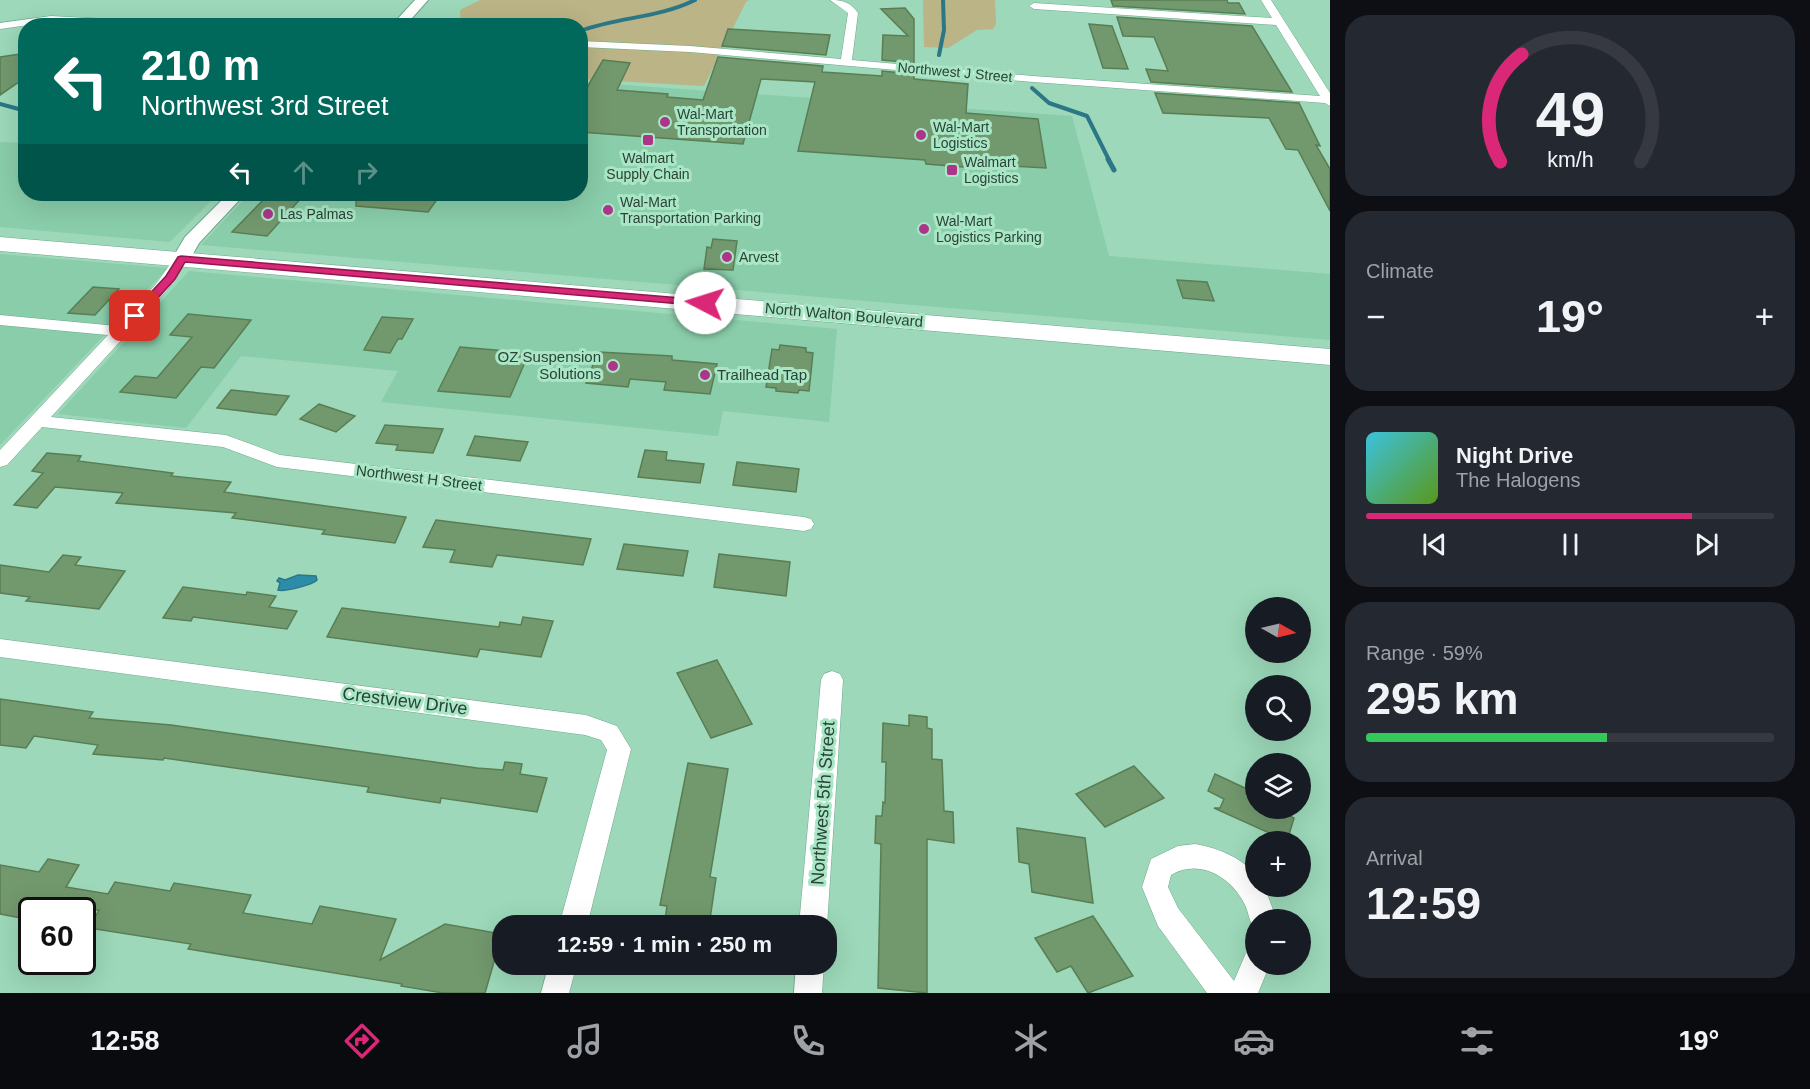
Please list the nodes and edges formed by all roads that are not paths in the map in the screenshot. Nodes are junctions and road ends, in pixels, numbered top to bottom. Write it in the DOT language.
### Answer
graph roads {
  1 [pos="422,0"];
  2 [pos="835,0"];
  3 [pos="1266,0"];
  4 [pos="1034,6"];
  5 [pos="405,18"];
  6 [pos="1280,22"];
  7 [pos="18,24"];
  8 [pos="0,26"];
  9 [pos="588,44"];
  10 [pos="846,62"];
  11 [pos="1330,101"];
  12 [pos="230,201"];
  13 [pos="0,244"];
  14 [pos="181,259"];
  15 [pos="0,320"];
  16 [pos="121,331"];
  17 [pos="1330,357"];
  18 [pos="37,421"];
  19 [pos="0,461"];
  20 [pos="804,524"];
  21 [pos="0,648"];
  22 [pos="832,680"];
  23 [pos="1262,909"];
  24 [pos="576,915"];
  25 [pos="814,915"];
  26 [pos="560,975"];
  27 [pos="809,975"];
  28 [pos="1251,975"];
  29 [pos="555,993"];
  30 [pos="808,993"];
  31 [pos="1225,993"];
  32 [pos="1243,993"];
  1 -- 5 [label="street"];
  2 -- 10 [label="street"];
  3 -- 6 [label="street"];
  4 -- 6 [label="street"];
  6 -- 11 [label="street"];
  7 -- 8 [label="street"];
  9 -- 10 [label="street, Northwest J Street"];
  10 -- 11 [label="street, Northwest J Street"];
  12 -- 14 [label="street"];
  13 -- 14 [label="main road, North Walton Boulevard"];
  14 -- 16 [label="street"];
  14 -- 17 [label="main road, North Walton Boulevard"];
  15 -- 16 [label="street"];
  16 -- 18 [label="street"];
  18 -- 19 [label="street"];
  18 -- 20 [label="street, Northwest H Street"];
  21 -- 24 [label="street, Crestview Drive"];
  22 -- 25 [label="street, Northwest 5th Street"];
  23 -- 31 [label="street"];
  26 -- 29 [label="street"];
  27 -- 30 [label="street"];
  28 -- 32 [label="street"];
}
